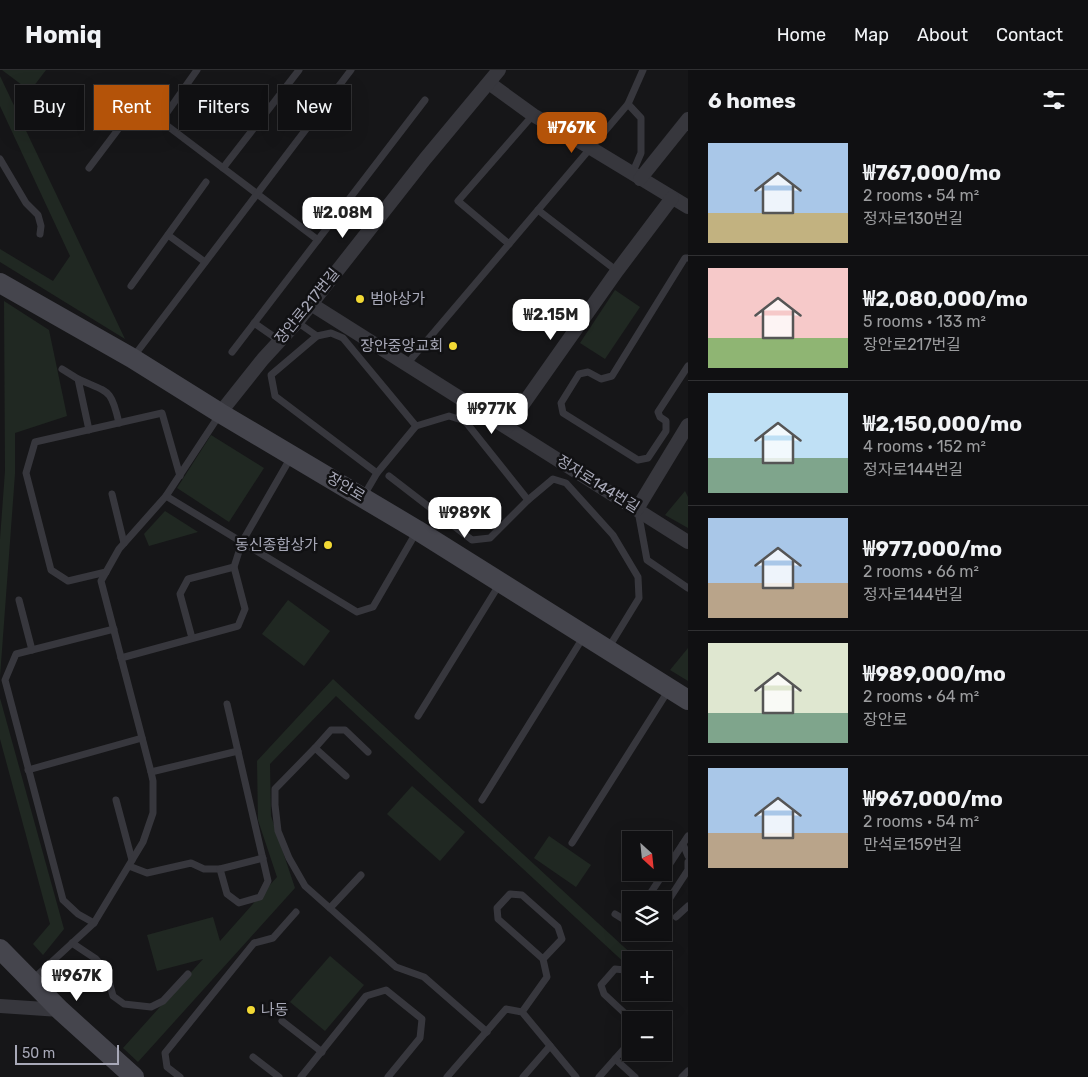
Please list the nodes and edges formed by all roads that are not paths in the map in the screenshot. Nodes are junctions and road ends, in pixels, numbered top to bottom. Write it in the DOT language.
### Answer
graph roads {
  1 [pos="197,70"];
  2 [pos="299,70"];
  3 [pos="352,70"];
  4 [pos="499,70"];
  5 [pos="643,70"];
  6 [pos="489,83"];
  7 [pos="425,100"];
  8 [pos="628,104"];
  9 [pos="169,111"];
  10 [pos="532,116"];
  11 [pos="688,118"];
  12 [pos="169,126"];
  13 [pos="118,130"];
  14 [pos="589,147"];
  15 [pos="0,159"];
  16 [pos="89,168"];
  17 [pos="224,168"];
  18 [pos="636,176"];
  19 [pos="206,182"];
  20 [pos="257,194"];
  21 [pos="672,198"];
  22 [pos="688,207"];
  23 [pos="538,210"];
  24 [pos="40,234"];
  25 [pos="168,235"];
  26 [pos="318,240"];
  27 [pos="509,244"];
  28 [pos="688,258"];
  29 [pos="205,262"];
  30 [pos="617,271"];
  31 [pos="0,283"];
  32 [pos="131,286"];
  33 [pos="311,304"];
  34 [pos="297,322"];
  35 [pos="254,323"];
  36 [pos="317,336"];
  37 [pos="280,341"];
  38 [pos="232,352"];
  39 [pos="132,358"];
  40 [pos="407,364"];
  41 [pos="688,366"];
  42 [pos="62,369"];
  43 [pos="78,379"];
  44 [pos="220,413"];
  45 [pos="120,422"];
  46 [pos="688,425"];
  47 [pos="416,426"];
  48 [pos="507,427"];
  49 [pos="89,430"];
  50 [pos="292,455"];
  51 [pos="377,473"];
  52 [pos="180,476"];
  53 [pos="389,476"];
  54 [pos="112,494"];
  55 [pos="166,496"];
  56 [pos="363,497"];
  57 [pos="528,500"];
  58 [pos="637,509"];
  59 [pos="417,530"];
  60 [pos="242,542"];
  61 [pos="688,542"];
  62 [pos="124,543"];
  63 [pos="234,567"];
  64 [pos="106,572"];
  65 [pos="501,582"];
  66 [pos="688,588"];
  67 [pos="18,600"];
  68 [pos="114,629"];
  69 [pos="585,635"];
  70 [pos="192,638"];
  71 [pos="607,649"];
  72 [pos="32,650"];
  73 [pos="121,658"];
  74 [pos="669,688"];
  75 [pos="688,700"];
  76 [pos="227,704"];
  77 [pos="418,716"];
  78 [pos="142,738"];
  79 [pos="315,748"];
  80 [pos="238,751"];
  81 [pos="368,752"];
  82 [pos="28,770"];
  83 [pos="151,772"];
  84 [pos="346,776"];
  85 [pos="116,800"];
  86 [pos="482,800"];
  87 [pos="688,836"];
  88 [pos="572,843"];
  89 [pos="683,844"];
  90 [pos="688,856"];
  91 [pos="263,858"];
  92 [pos="688,862"];
  93 [pos="131,863"];
  94 [pos="220,869"];
  95 [pos="361,874"];
  96 [pos="652,891"];
  97 [pos="672,895"];
  98 [pos="688,906"];
  99 [pos="330,908"];
  100 [pos="296,912"];
  101 [pos="615,914"];
  102 [pos="676,917"];
  103 [pos="622,918"];
  104 [pos="94,923"];
  105 [pos="72,942"];
  106 [pos="0,949"];
  107 [pos="543,959"];
  108 [pos="622,970"];
  109 [pos="188,974"];
  110 [pos="32,980"];
  111 [pos="0,1006"];
  112 [pos="60,1010"];
  113 [pos="622,1011"];
  114 [pos="522,1012"];
  115 [pos="282,1021"];
  116 [pos="486,1032"];
  117 [pos="550,1046"];
  118 [pos="622,1051"];
  119 [pos="322,1052"];
  120 [pos="253,1057"];
  121 [pos="615,1059"];
  122 [pos="688,1071"];
  123 [pos="134,1077"];
  124 [pos="180,1077"];
  125 [pos="279,1077"];
  126 [pos="301,1077"];
  127 [pos="388,1077"];
  128 [pos="447,1077"];
  129 [pos="523,1077"];
  130 [pos="576,1077"];
  131 [pos="599,1077"];
  132 [pos="636,1077"];
  133 [pos="682,1077"];
  1 -- 9 [label="lane"];
  2 -- 17 [label="lane"];
  3 -- 20 [label="lane"];
  4 -- 6 [label="street, 장안로217번길"];
  5 -- 8 [label="lane"];
  6 -- 10 [label="street"];
  6 -- 33 [label="street, 장안로217번길"];
  7 -- 26 [label="lane"];
  8 -- 14 [label="lane"];
  8 -- 18 [label="lane"];
  10 -- 14 [label="street"];
  10 -- 27 [label="lane"];
  11 -- 18 [label="street"];
  12 -- 17 [label="lane"];
  13 -- 16 [label="lane"];
  14 -- 18 [label="street"];
  14 -- 23 [label="lane"];
  15 -- 24 [label="lane"];
  17 -- 20 [label="lane"];
  18 -- 21 [label="street"];
  19 -- 25 [label="lane"];
  20 -- 26 [label="lane"];
  20 -- 29 [label="lane"];
  21 -- 22 [label="street"];
  21 -- 30 [label="street"];
  23 -- 27 [label="lane"];
  23 -- 30 [label="lane"];
  25 -- 29 [label="lane"];
  25 -- 32 [label="lane"];
  26 -- 35 [label="lane"];
  27 -- 40 [label="lane"];
  28 -- 41 [label="lane"];
  29 -- 39 [label="lane"];
  30 -- 48 [label="street"];
  31 -- 39 [label="main road, 장안로"];
  33 -- 34 [label="street, 장안로217번길"];
  33 -- 40 [label="street, 정자로144번길"];
  34 -- 36 [label="lane"];
  34 -- 37 [label="street, 장안로217번길"];
  35 -- 37 [label="lane"];
  35 -- 38 [label="lane"];
  36 -- 47 [label="lane"];
  36 -- 51 [label="lane"];
  37 -- 44 [label="street, 장안로217번길"];
  39 -- 44 [label="main road, 장안로"];
  40 -- 48 [label="street, 정자로144번길"];
  42 -- 43 [label="lane"];
  43 -- 45 [label="lane"];
  43 -- 49 [label="lane"];
  44 -- 50 [label="main road, 장안로"];
  44 -- 52 [label="lane"];
  45 -- 49 [label="lane"];
  45 -- 52 [label="lane"];
  46 -- 58 [label="street"];
  47 -- 51 [label="lane"];
  47 -- 57 [label="lane"];
  48 -- 58 [label="street, 정자로144번길"];
  49 -- 64 [label="lane"];
  50 -- 56 [label="main road, 장안로"];
  50 -- 60 [label="lane"];
  51 -- 56 [label="lane"];
  52 -- 55 [label="lane"];
  53 -- 57 [label="lane"];
  54 -- 62 [label="lane"];
  55 -- 60 [label="lane"];
  55 -- 62 [label="lane"];
  56 -- 59 [label="main road, 장안로"];
  57 -- 71 [label="lane"];
  58 -- 61 [label="street, 정자로144번길"];
  58 -- 66 [label="lane"];
  59 -- 60 [label="lane"];
  59 -- 65 [label="main road, 장안로"];
  60 -- 63 [label="lane"];
  62 -- 64 [label="lane"];
  63 -- 70 [label="lane"];
  63 -- 70 [label="lane"];
  64 -- 68 [label="lane"];
  65 -- 69 [label="main road, 장안로"];
  65 -- 77 [label="lane"];
  67 -- 72 [label="lane"];
  68 -- 72 [label="lane"];
  68 -- 73 [label="lane"];
  69 -- 71 [label="main road, 장안로"];
  69 -- 86 [label="lane"];
  70 -- 73 [label="lane"];
  71 -- 74 [label="main road, 장안로"];
  72 -- 82 [label="lane"];
  73 -- 78 [label="lane"];
  74 -- 75 [label="main road, 장안로"];
  74 -- 88 [label="lane"];
  76 -- 80 [label="lane"];
  78 -- 82 [label="lane"];
  78 -- 83 [label="lane"];
  79 -- 81 [label="lane"];
  79 -- 84 [label="lane"];
  79 -- 99 [label="lane"];
  80 -- 83 [label="lane"];
  80 -- 91 [label="lane"];
  82 -- 104 [label="lane"];
  83 -- 93 [label="lane"];
  85 -- 93 [label="lane"];
  87 -- 89 [label="lane"];
  89 -- 90 [label="lane"];
  89 -- 96 [label="lane"];
  91 -- 94 [label="lane"];
  91 -- 94 [label="lane"];
  92 -- 97 [label="lane"];
  93 -- 94 [label="lane"];
  93 -- 104 [label="lane"];
  95 -- 99 [label="lane"];
  98 -- 102 [label="lane"];
  99 -- 116 [label="lane"];
  100 -- 124 [label="lane"];
  101 -- 103 [label="lane"];
  104 -- 105 [label="lane"];
  105 -- 109 [label="lane"];
  105 -- 110 [label="lane"];
  106 -- 110 [label="main road"];
  107 -- 107 [label="lane"];
  107 -- 114 [label="lane"];
  108 -- 113 [label="lane"];
  110 -- 112 [label="main road"];
  111 -- 112 [label="street"];
  112 -- 123 [label="main road"];
  114 -- 116 [label="lane"];
  114 -- 117 [label="lane"];
  115 -- 119 [label="lane"];
  116 -- 128 [label="lane"];
  117 -- 129 [label="lane"];
  117 -- 130 [label="lane"];
  118 -- 121 [label="lane"];
  119 -- 126 [label="lane"];
  119 -- 127 [label="lane"];
  120 -- 125 [label="lane"];
  121 -- 131 [label="lane"];
  121 -- 132 [label="lane"];
  122 -- 133 [label="lane"];
}
